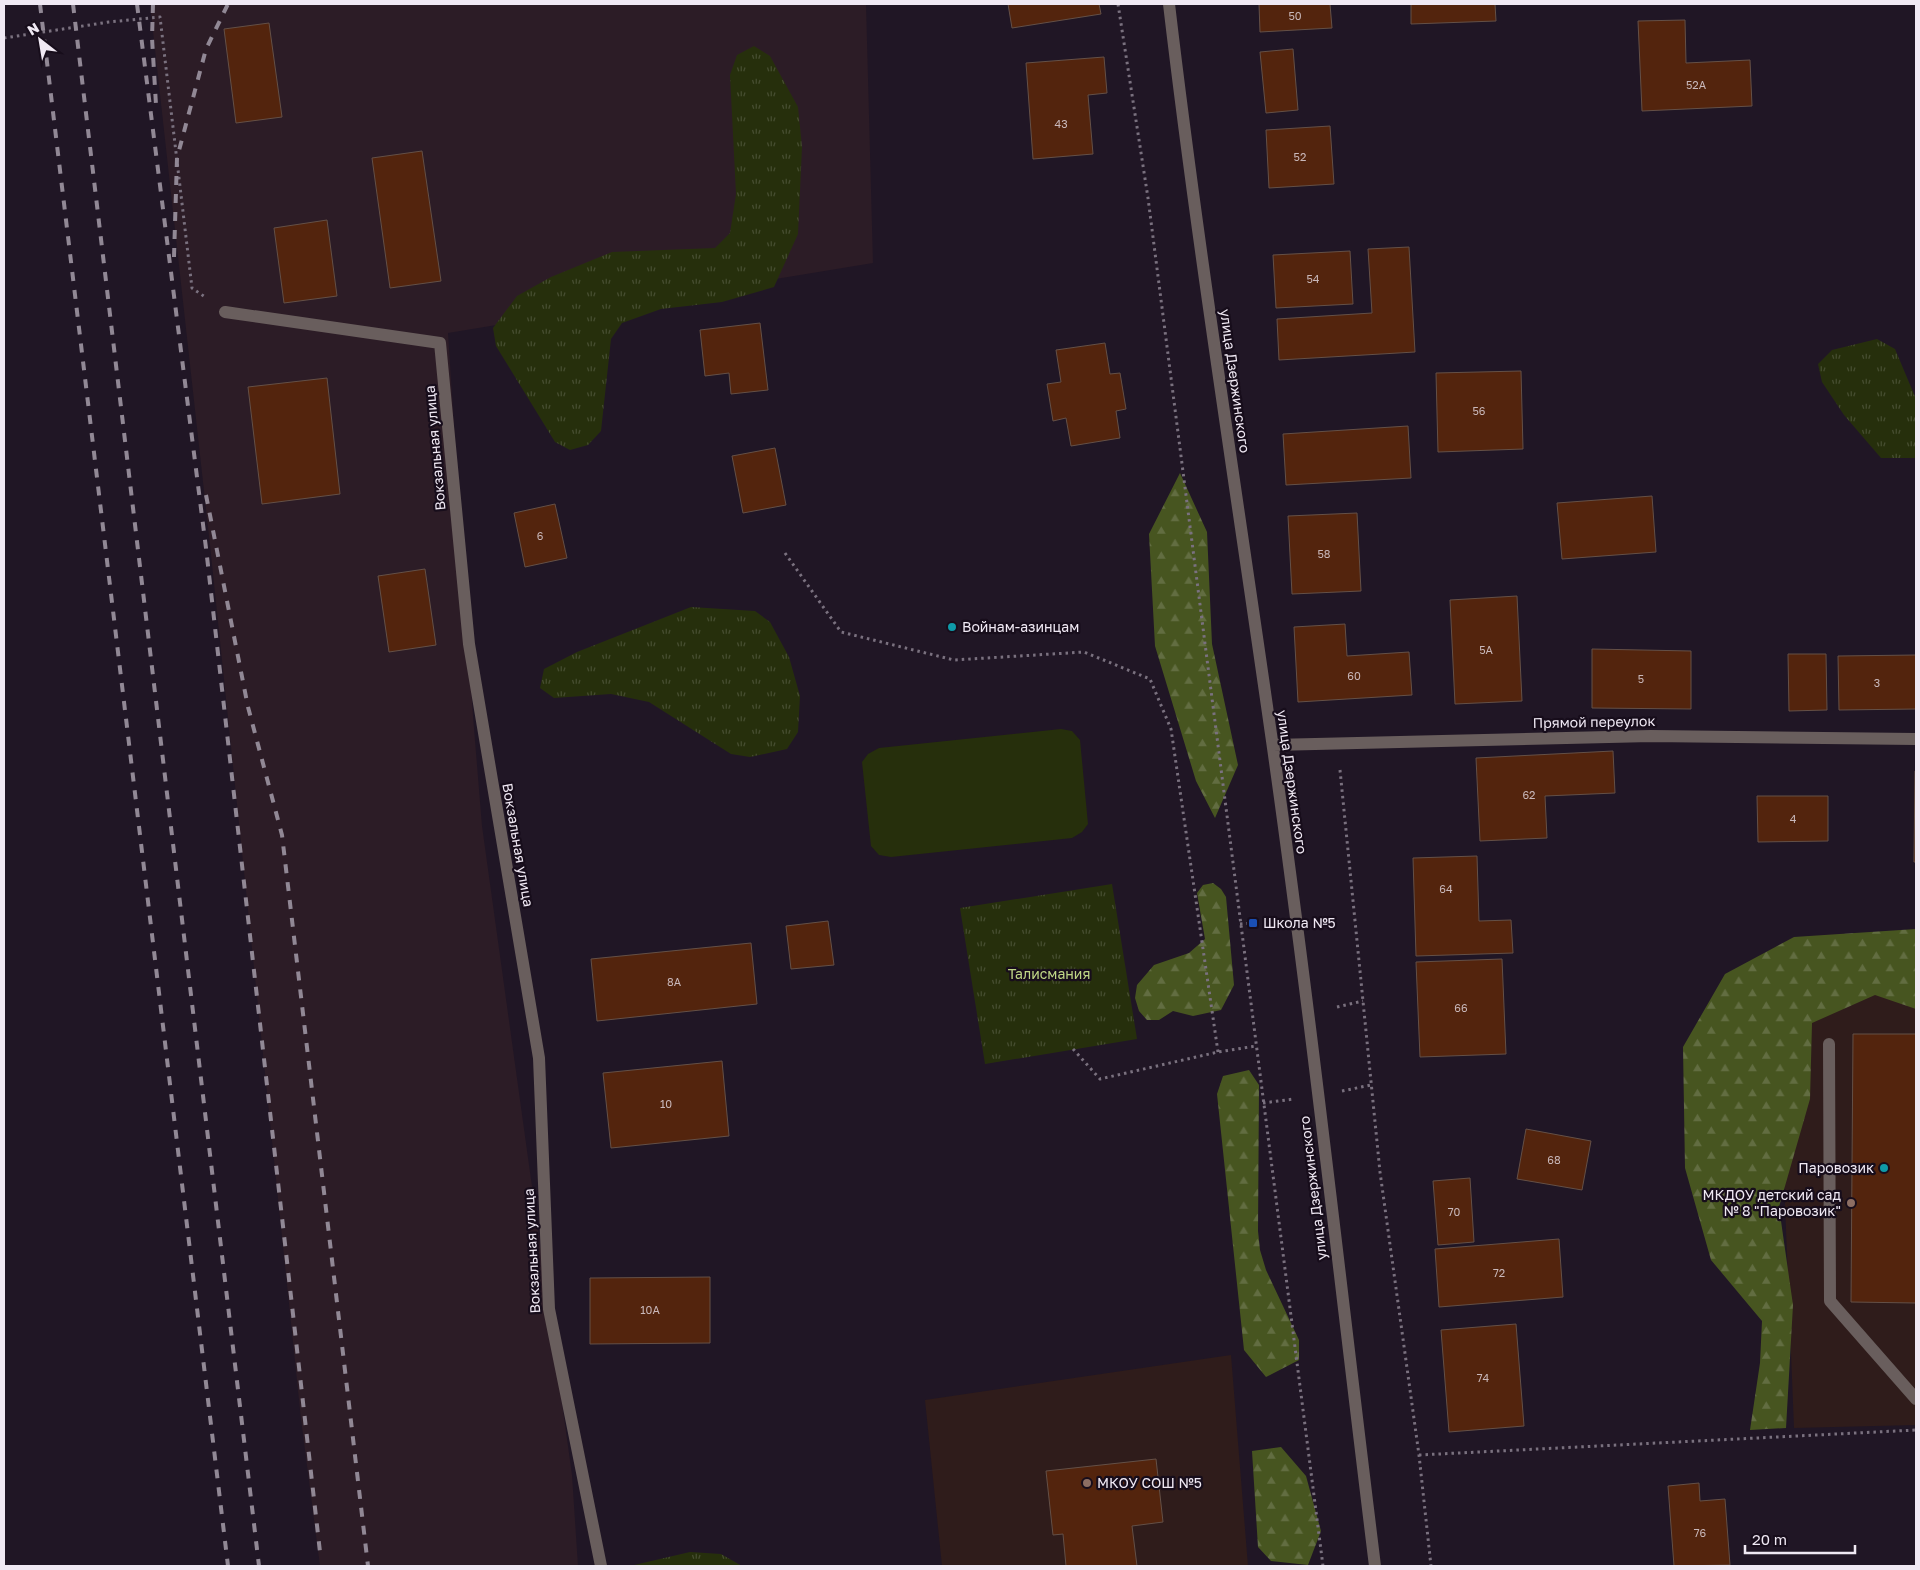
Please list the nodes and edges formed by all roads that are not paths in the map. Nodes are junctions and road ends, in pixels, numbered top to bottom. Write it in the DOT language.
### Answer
graph roads {
  1 [pos="1169,4"];
  2 [pos="225,312"];
  3 [pos="1916,739"];
  4 [pos="1273,745"];
  5 [pos="1829,1044"];
  6 [pos="1916,1398"];
  7 [pos="601,1566"];
  8 [pos="1375,1566"];
  1 -- 4 [label="street, улица Дзержинского"];
  2 -- 7 [label="street, Вокзальная улица"];
  3 -- 4 [label="street, Прямой переулок"];
  4 -- 8 [label="street, улица Дзержинского"];
  5 -- 6 [label="street"];
}
